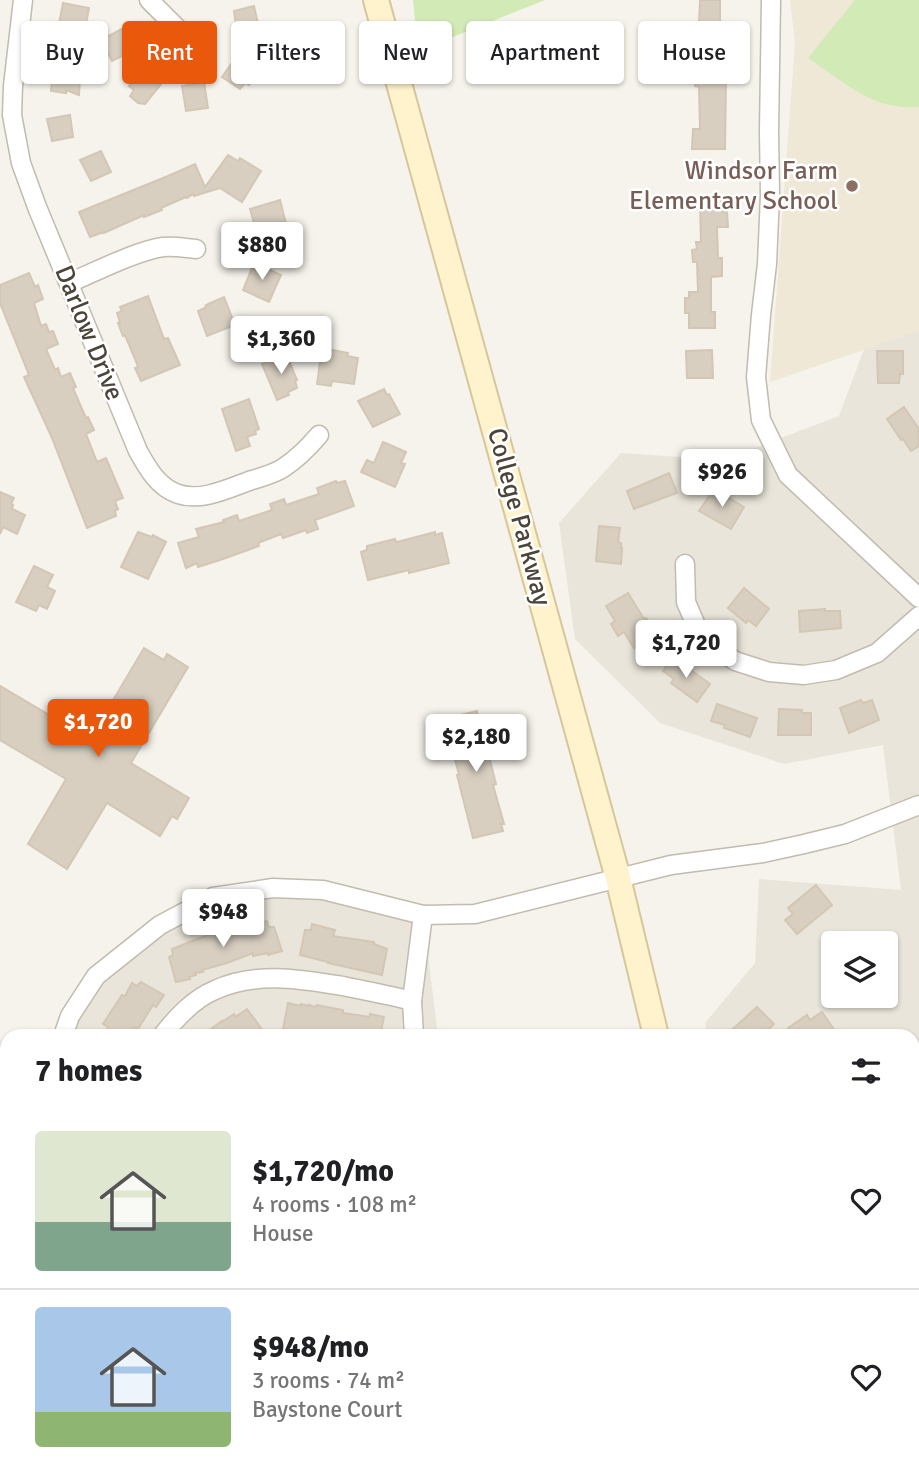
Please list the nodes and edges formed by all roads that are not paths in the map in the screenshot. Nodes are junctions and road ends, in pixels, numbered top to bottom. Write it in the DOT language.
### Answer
graph roads {
  1 [pos="23,0"];
  2 [pos="149,0"];
  3 [pos="376,0"];
  4 [pos="771,0"];
  5 [pos="170,21"];
  6 [pos="196,249"];
  7 [pos="69,283"];
  8 [pos="319,435"];
  9 [pos="685,564"];
  10 [pos="919,598"];
  11 [pos="919,616"];
  12 [pos="919,805"];
  13 [pos="618,878"];
  14 [pos="424,915"];
  15 [pos="412,1001"];
  16 [pos="65,1029"];
  17 [pos="169,1029"];
  18 [pos="414,1029"];
  19 [pos="654,1029"];
  1 -- 7 [label="street, Darlow Drive"];
  2 -- 5 [label="street"];
  3 -- 13 [label="main road, College Parkway"];
  4 -- 10 [label="street"];
  6 -- 7 [label="street"];
  7 -- 8 [label="street, Darlow Drive"];
  9 -- 11 [label="street"];
  12 -- 13 [label="street"];
  13 -- 14 [label="street"];
  13 -- 19 [label="main road, College Parkway"];
  14 -- 15 [label="street"];
  14 -- 16 [label="street"];
  15 -- 17 [label="street"];
  15 -- 18 [label="street"];
}
